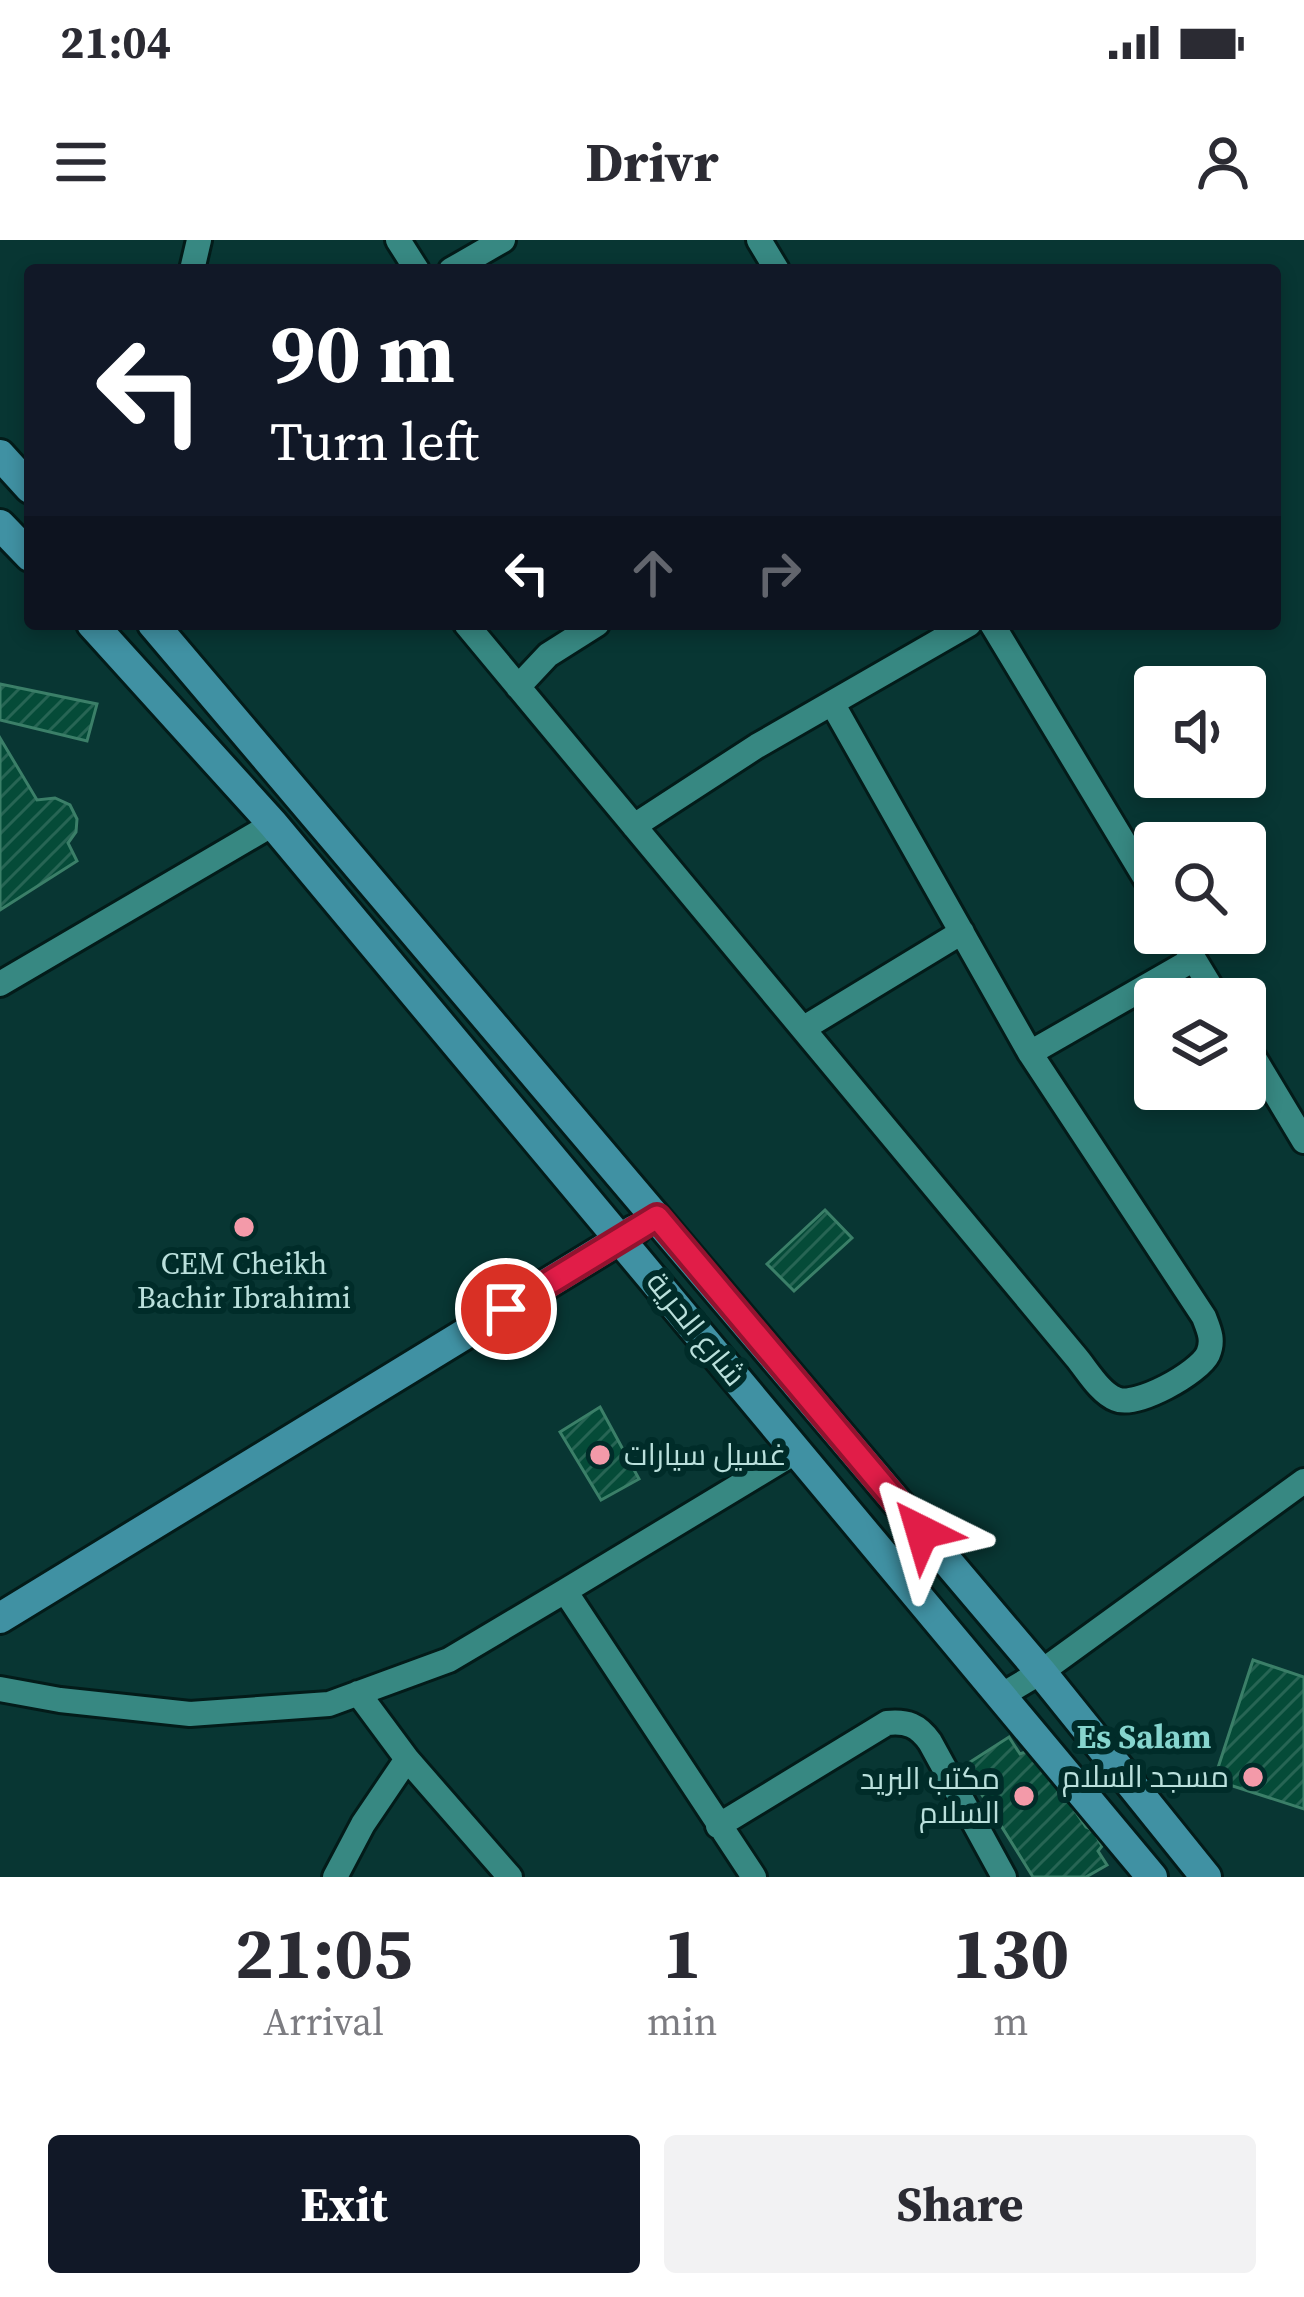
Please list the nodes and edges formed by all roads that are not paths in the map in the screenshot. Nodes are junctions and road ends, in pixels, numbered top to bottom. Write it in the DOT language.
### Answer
graph roads {
  1 [pos="503,240"];
  2 [pos="461,264"];
  3 [pos="0,455"];
  4 [pos="24,481"];
  5 [pos="0,525"];
  6 [pos="24,550"];
  7 [pos="97,630"];
  8 [pos="158,630"];
  9 [pos="471,630"];
  10 [pos="588,630"];
  11 [pos="959,630"];
  12 [pos="996,630"];
  13 [pos="518,687"];
  14 [pos="832,703"];
  15 [pos="273,824"];
  16 [pos="634,826"];
  17 [pos="1134,859"];
  18 [pos="962,932"];
  19 [pos="1191,954"];
  20 [pos="1194,959"];
  21 [pos="1205,978"];
  22 [pos="0,984"];
  23 [pos="804,1028"];
  24 [pos="1030,1053"];
  25 [pos="1266,1078"];
  26 [pos="1304,1141"];
  27 [pos="657,1217"];
  28 [pos="622,1238"];
  29 [pos="795,1452"];
  30 [pos="1304,1481"];
  31 [pos="565,1591"];
  32 [pos="0,1618"];
  33 [pos="1041,1672"];
  34 [pos="0,1689"];
  35 [pos="358,1693"];
  36 [pos="1003,1694"];
  37 [pos="407,1759"];
  38 [pos="718,1826"];
  39 [pos="749,1875"];
  40 [pos="1148,1876"];
  41 [pos="335,1877"];
  42 [pos="510,1877"];
  43 [pos="1004,1877"];
  44 [pos="1207,1877"];
  1 -- 2 [label="street"];
  3 -- 4 [label="main road"];
  5 -- 6 [label="main road"];
  7 -- 15 [label="main road, شارع الحرية"];
  8 -- 27 [label="main road, شارع الحرية"];
  9 -- 13 [label="street"];
  10 -- 13 [label="street"];
  11 -- 14 [label="street"];
  12 -- 17 [label="street"];
  13 -- 16 [label="street"];
  14 -- 16 [label="street"];
  14 -- 18 [label="street"];
  15 -- 22 [label="street"];
  15 -- 28 [label="main road, شارع الحرية"];
  16 -- 23 [label="street"];
  18 -- 23 [label="street"];
  18 -- 24 [label="street"];
  19 -- 20 [label="street"];
  20 -- 21 [label="street"];
  20 -- 24 [label="street"];
  23 -- 24 [label="street"];
  25 -- 26 [label="street"];
  27 -- 28 [label="main road"];
  27 -- 33 [label="main road, شارع الحرية"];
  28 -- 29 [label="main road, شارع الحرية"];
  28 -- 32 [label="main road"];
  29 -- 31 [label="street"];
  29 -- 36 [label="main road, شارع الحرية"];
  30 -- 33 [label="street"];
  31 -- 35 [label="street"];
  31 -- 38 [label="street"];
  33 -- 36 [label="street"];
  33 -- 44 [label="main road, شارع الحرية"];
  34 -- 35 [label="street"];
  35 -- 37 [label="street"];
  36 -- 40 [label="main road, شارع الحرية"];
  37 -- 41 [label="street"];
  37 -- 42 [label="street"];
  38 -- 39 [label="street"];
  38 -- 43 [label="street"];
}
